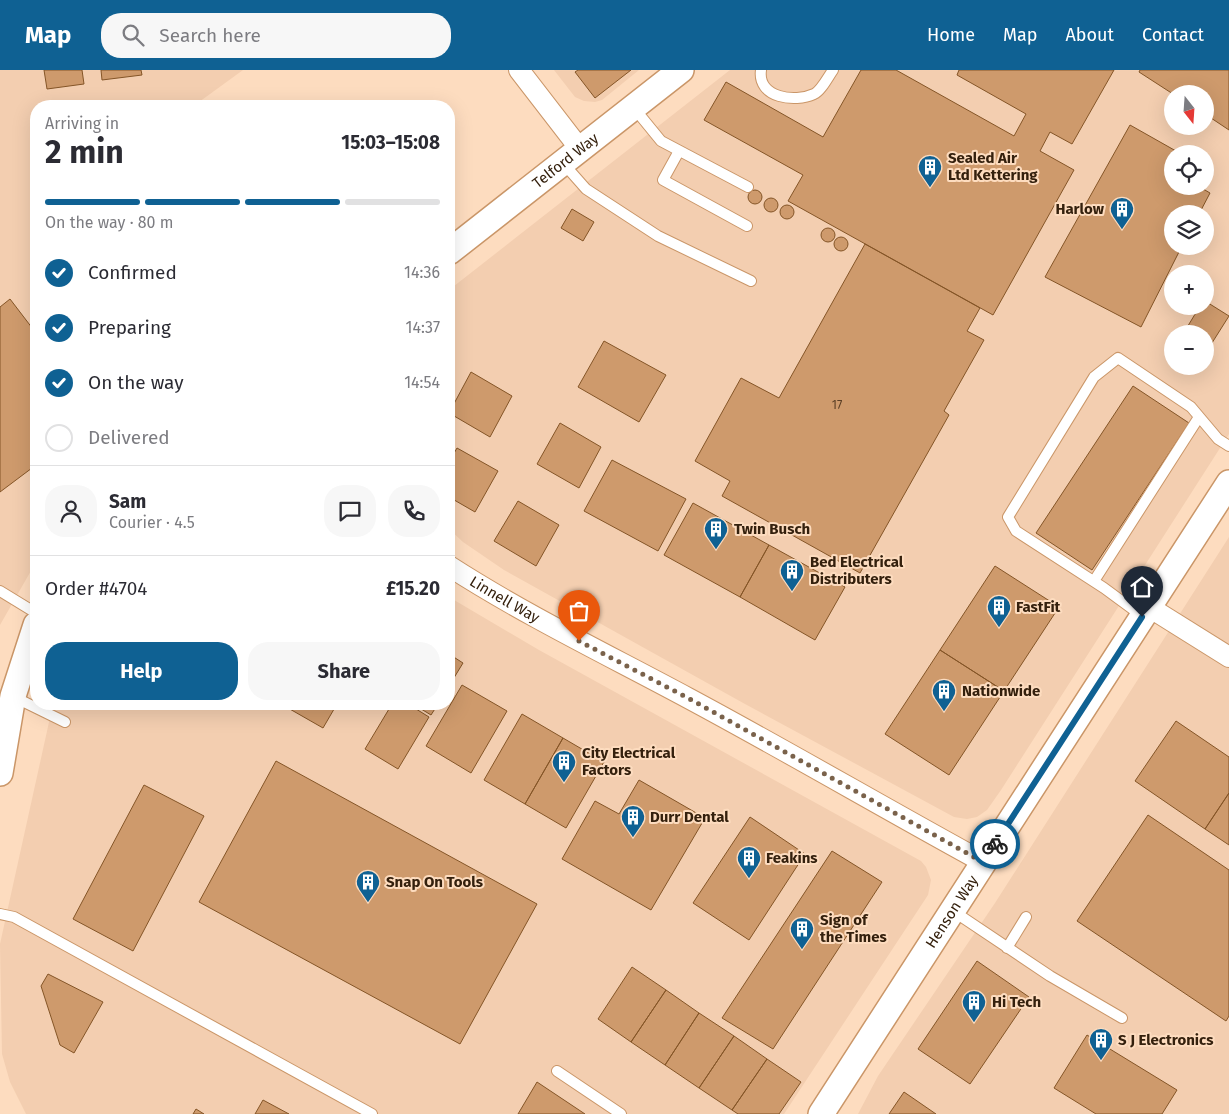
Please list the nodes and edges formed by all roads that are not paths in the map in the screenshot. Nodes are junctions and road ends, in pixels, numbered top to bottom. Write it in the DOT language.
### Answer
graph roads {
  1 [pos="519,70"];
  2 [pos="680,70"];
  3 [pos="761,70"];
  4 [pos="833,70"];
  5 [pos="634,107"];
  6 [pos="679,150"];
  7 [pos="572,156"];
  8 [pos="748,187"];
  9 [pos="747,226"];
  10 [pos="455,247"];
  11 [pos="751,281"];
  12 [pos="1199,416"];
  13 [pos="1229,446"];
  14 [pos="1229,483"];
  15 [pos="455,570"];
  16 [pos="1094,581"];
  17 [pos="0,591"];
  18 [pos="30,609"];
  19 [pos="1146,612"];
  20 [pos="30,644"];
  21 [pos="1229,657"];
  22 [pos="13,696"];
  23 [pos="30,704"];
  24 [pos="41,710"];
  25 [pos="65,722"];
  26 [pos="0,773"];
  27 [pos="983,862"];
  28 [pos="952,910"];
  29 [pos="0,914"];
  30 [pos="1026,917"];
  31 [pos="1007,948"];
  32 [pos="1122,1018"];
  33 [pos="557,1072"];
  34 [pos="372,1114"];
  35 [pos="621,1114"];
  36 [pos="821,1114"];
  1 -- 7 [label="street"];
  2 -- 5 [label="street, Telford Way"];
  3 -- 4 [label="lane"];
  5 -- 6 [label="lane"];
  5 -- 7 [label="street, Telford Way"];
  6 -- 8 [label="lane"];
  6 -- 9 [label="lane"];
  7 -- 10 [label="street, Telford Way"];
  7 -- 11 [label="lane"];
  12 -- 13 [label="lane"];
  12 -- 16 [label="lane"];
  12 -- 16 [label="lane"];
  14 -- 19 [label="street, Henson Way"];
  15 -- 27 [label="street, Linnell Way"];
  16 -- 19 [label="lane"];
  17 -- 18 [label="lane"];
  19 -- 21 [label="street"];
  19 -- 27 [label="street, Henson Way"];
  20 -- 22 [label="street"];
  22 -- 23 [label="lane"];
  22 -- 26 [label="street"];
  24 -- 25 [label="lane"];
  27 -- 28 [label="street, Henson Way"];
  28 -- 31 [label="lane"];
  28 -- 36 [label="street, Henson Way"];
  29 -- 34 [label="lane"];
  30 -- 31 [label="lane"];
  31 -- 32 [label="lane"];
  33 -- 35 [label="lane"];
}
